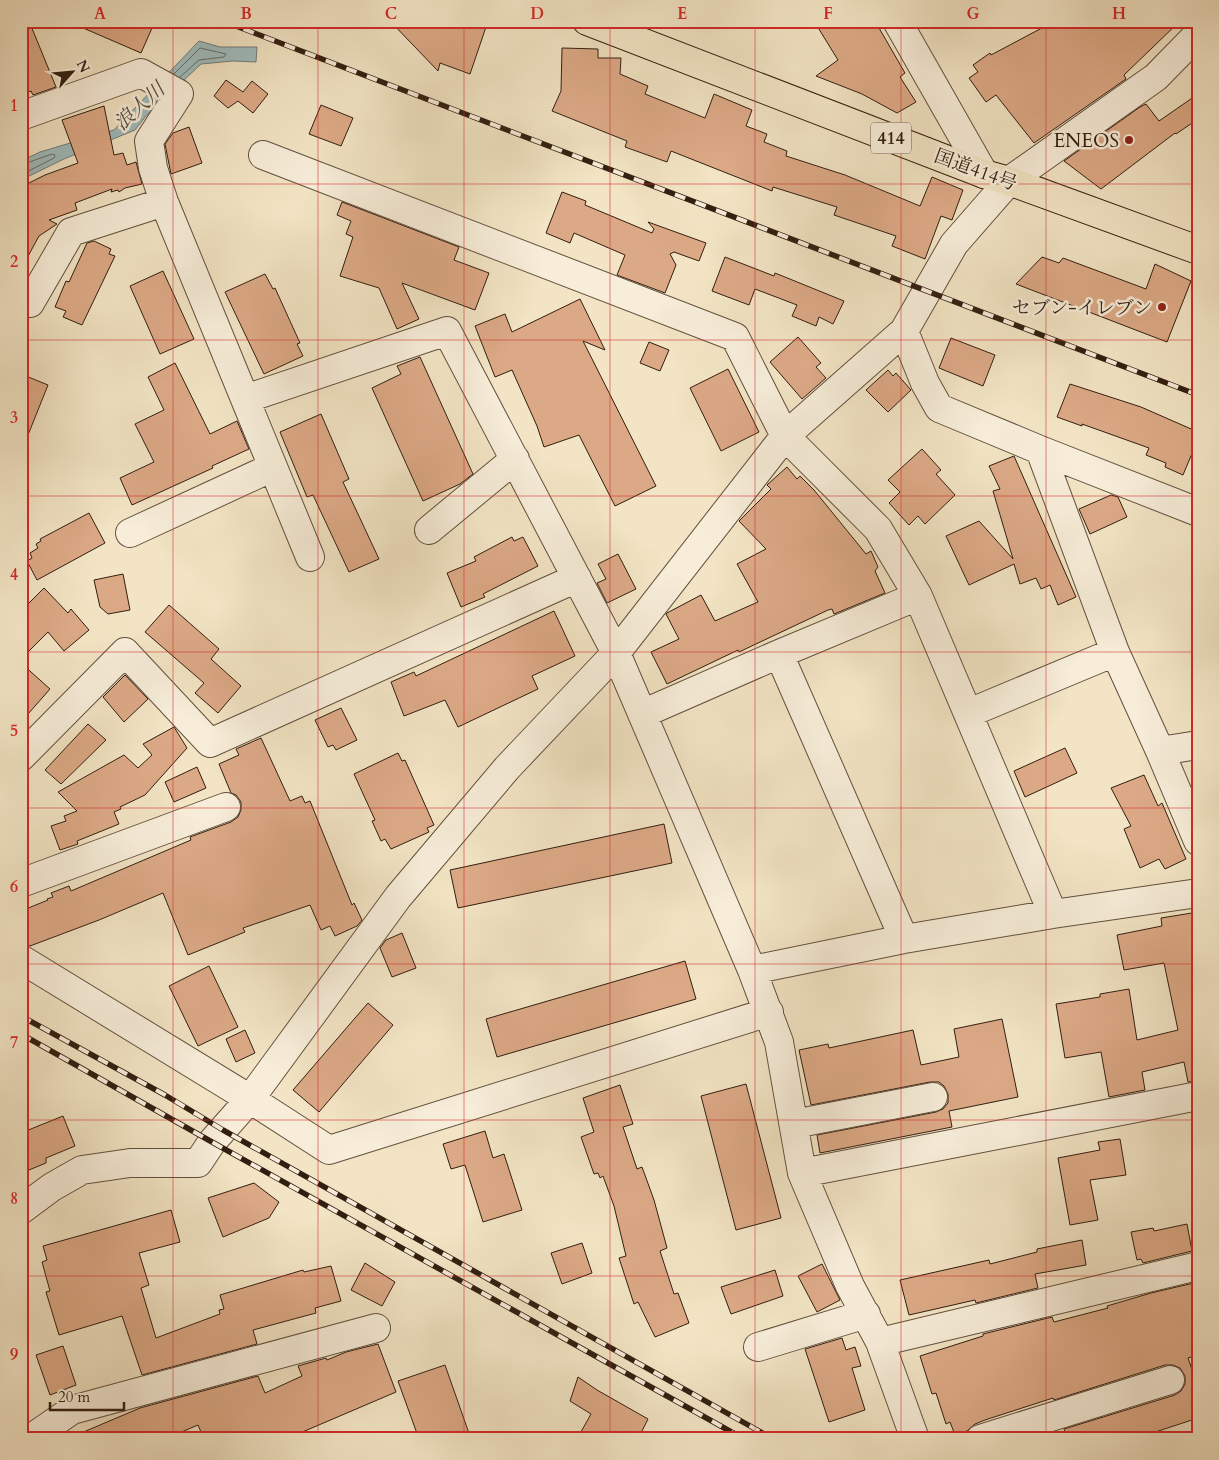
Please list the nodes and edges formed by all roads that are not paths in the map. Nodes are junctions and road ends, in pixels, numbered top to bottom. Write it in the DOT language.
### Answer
graph roads {
  1 [pos="587,21"];
  2 [pos="897,21"];
  3 [pos="1198,34"];
  4 [pos="21,116"];
  5 [pos="263,155"];
  6 [pos="996,177"];
  7 [pos="164,202"];
  8 [pos="1198,250"];
  9 [pos="30,303"];
  10 [pos="904,331"];
  11 [pos="245,399"];
  12 [pos="785,436"];
  13 [pos="1040,450"];
  14 [pos="515,460"];
  15 [pos="273,467"];
  16 [pos="1198,512"];
  17 [pos="428,530"];
  18 [pos="130,533"];
  19 [pos="310,557"];
  20 [pos="577,578"];
  21 [pos="918,596"];
  22 [pos="1115,652"];
  23 [pos="616,654"];
  24 [pos="779,654"];
  25 [pos="969,713"];
  26 [pos="642,714"];
  27 [pos="1198,745"];
  28 [pos="1160,751"];
  29 [pos="21,756"];
  30 [pos="226,807"];
  31 [pos="1198,841"];
  32 [pos="21,883"];
  33 [pos="1198,893"];
  34 [pos="1053,914"];
  35 [pos="904,939"];
  36 [pos="21,959"];
  37 [pos="752,970"];
  38 [pos="769,1012"];
  39 [pos="1198,1096"];
  40 [pos="933,1097"];
  41 [pos="250,1099"];
  42 [pos="794,1124"];
  43 [pos="802,1173"];
  44 [pos="21,1210"];
  45 [pos="1198,1266"];
  46 [pos="866,1314"];
  47 [pos="376,1328"];
  48 [pos="880,1342"];
  49 [pos="758,1347"];
  50 [pos="1170,1380"];
  51 [pos="30,1439"];
  52 [pos="915,1439"];
  53 [pos="980,1439"];
  1 -- 6 [label="highway, 国道414号 / 414"];
  2 -- 6 [label="street"];
  3 -- 6 [label="street"];
  4 -- 7 [label="street"];
  5 -- 12 [label="street"];
  6 -- 8 [label="highway, 国道414号 / 414"];
  6 -- 10 [label="street"];
  7 -- 9 [label="street"];
  7 -- 11 [label="street"];
  10 -- 12 [label="street"];
  10 -- 13 [label="street"];
  11 -- 14 [label="street"];
  11 -- 15 [label="street"];
  12 -- 21 [label="street"];
  12 -- 23 [label="street"];
  13 -- 16 [label="street"];
  13 -- 22 [label="street"];
  14 -- 17 [label="street"];
  14 -- 20 [label="street"];
  15 -- 18 [label="street"];
  15 -- 19 [label="street"];
  20 -- 23 [label="street"];
  20 -- 29 [label="street"];
  21 -- 24 [label="street"];
  21 -- 25 [label="street"];
  22 -- 25 [label="street"];
  22 -- 28 [label="street"];
  23 -- 26 [label="street"];
  23 -- 41 [label="street"];
  24 -- 26 [label="street"];
  24 -- 35 [label="street"];
  25 -- 34 [label="street"];
  26 -- 37 [label="street"];
  27 -- 28 [label="street"];
  28 -- 31 [label="street"];
  30 -- 32 [label="street"];
  33 -- 34 [label="street"];
  34 -- 35 [label="street"];
  35 -- 37 [label="street"];
  36 -- 41 [label="street"];
  37 -- 38 [label="street"];
  38 -- 41 [label="street"];
  38 -- 42 [label="street"];
  39 -- 43 [label="street"];
  40 -- 42 [label="street"];
  41 -- 44 [label="street"];
  42 -- 43 [label="street"];
  43 -- 46 [label="street"];
  45 -- 48 [label="street"];
  46 -- 48 [label="street"];
  46 -- 49 [label="street"];
  47 -- 51 [label="street"];
  48 -- 52 [label="street"];
  50 -- 53 [label="street"];
}
